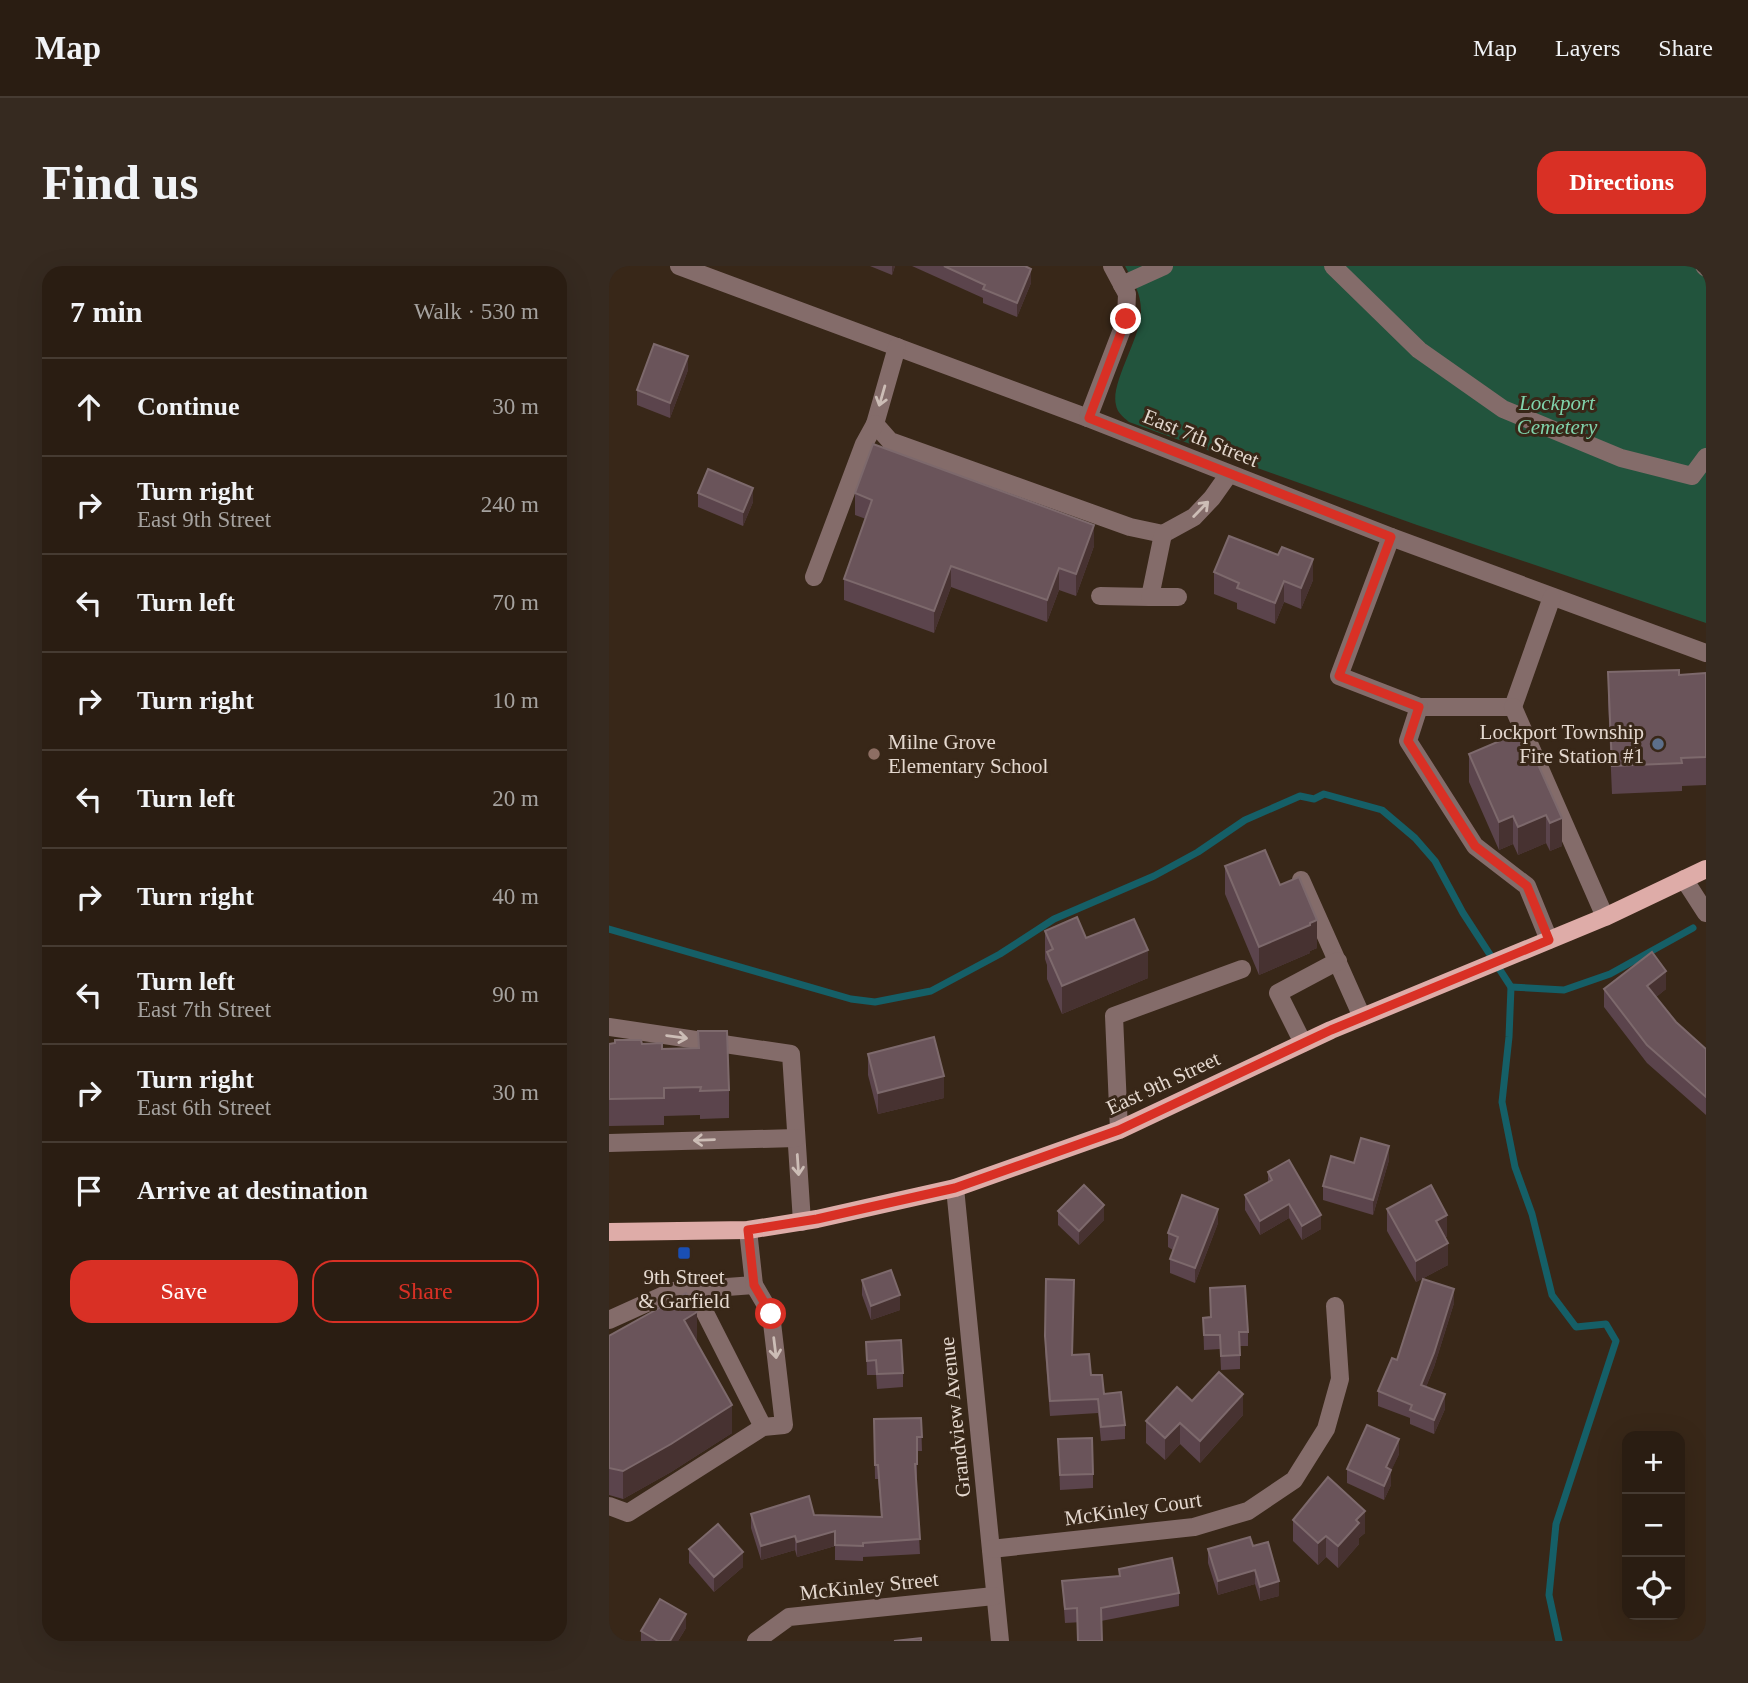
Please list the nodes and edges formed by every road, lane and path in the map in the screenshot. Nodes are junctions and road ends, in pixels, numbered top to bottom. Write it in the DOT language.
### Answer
graph roads {
  1 [pos="679,266"];
  2 [pos="1112,266"];
  3 [pos="1164,266"];
  4 [pos="1333,266"];
  5 [pos="1122,285"];
  6 [pos="897,347"];
  7 [pos="1089,418"];
  8 [pos="875,424"];
  9 [pos="1706,457"];
  10 [pos="1229,474"];
  11 [pos="1163,534"];
  12 [pos="1391,537"];
  13 [pos="814,577"];
  14 [pos="1100,596"];
  15 [pos="1150,597"];
  16 [pos="1178,597"];
  17 [pos="1552,597"];
  18 [pos="1706,653"];
  19 [pos="1513,706"];
  20 [pos="1419,707"];
  21 [pos="1706,869"];
  22 [pos="1684,879"];
  23 [pos="1301,880"];
  24 [pos="1706,913"];
  25 [pos="1605,917"];
  26 [pos="1549,940"];
  27 [pos="1338,961"];
  28 [pos="1242,969"];
  29 [pos="1362,1017"];
  30 [pos="609,1027"];
  31 [pos="1303,1043"];
  32 [pos="1119,1130"];
  33 [pos="796,1138"];
  34 [pos="609,1143"];
  35 [pos="955,1188"];
  36 [pos="802,1222"];
  37 [pos="748,1230"];
  38 [pos="609,1232"];
  39 [pos="754,1285"];
  40 [pos="693,1289"];
  41 [pos="1335,1306"];
  42 [pos="609,1320"];
  43 [pos="763,1427"];
  44 [pos="609,1506"];
  45 [pos="991,1549"];
  46 [pos="994,1596"];
  47 [pos="756,1641"];
  48 [pos="1000,1641"];
  1 -- 6 [label="street, East 7th Street"];
  2 -- 5 [label="street"];
  3 -- 5 [label="street"];
  4 -- 9 [label="street"];
  5 -- 7 [label="street"];
  6 -- 7 [label="street, East 7th Street"];
  6 -- 8 [label="street, one-way"];
  7 -- 10 [label="street, East 7th Street"];
  8 -- 11 [label="street"];
  8 -- 13 [label="street"];
  11 -- 10 [label="street, one-way"];
  10 -- 12 [label="street, East 7th Street"];
  11 -- 15 [label="street"];
  12 -- 17 [label="street, East 7th Street"];
  12 -- 20 [label="street"];
  14 -- 15 [label="street"];
  15 -- 16 [label="street"];
  17 -- 18 [label="street, East 7th Street"];
  17 -- 19 [label="street"];
  19 -- 20 [label="street"];
  19 -- 25 [label="street"];
  20 -- 26 [label="street"];
  21 -- 22 [label="main road, East 9th Street"];
  22 -- 24 [label="street"];
  22 -- 25 [label="main road, East 9th Street"];
  23 -- 27 [label="street"];
  25 -- 26 [label="main road, East 9th Street"];
  26 -- 29 [label="main road, East 9th Street"];
  27 -- 29 [label="street"];
  27 -- 31 [label="street"];
  28 -- 32 [label="street"];
  29 -- 31 [label="main road, East 9th Street"];
  30 -- 33 [label="street, one-way"];
  31 -- 32 [label="main road, East 9th Street"];
  32 -- 35 [label="main road, East 9th Street"];
  33 -- 34 [label="street, one-way"];
  33 -- 36 [label="street, one-way"];
  35 -- 36 [label="main road, East 9th Street"];
  35 -- 45 [label="street, Grandview Avenue"];
  36 -- 37 [label="main road, East 9th Street"];
  37 -- 38 [label="main road, East 9th Street"];
  37 -- 39 [label="street"];
  39 -- 40 [label="street"];
  39 -- 43 [label="street, one-way"];
  40 -- 42 [label="street"];
  40 -- 43 [label="street"];
  41 -- 45 [label="street, McKinley Court"];
  43 -- 44 [label="street"];
  45 -- 46 [label="street, Grandview Avenue"];
  46 -- 47 [label="street, McKinley Street"];
  46 -- 48 [label="street, Grandview Avenue"];
}
